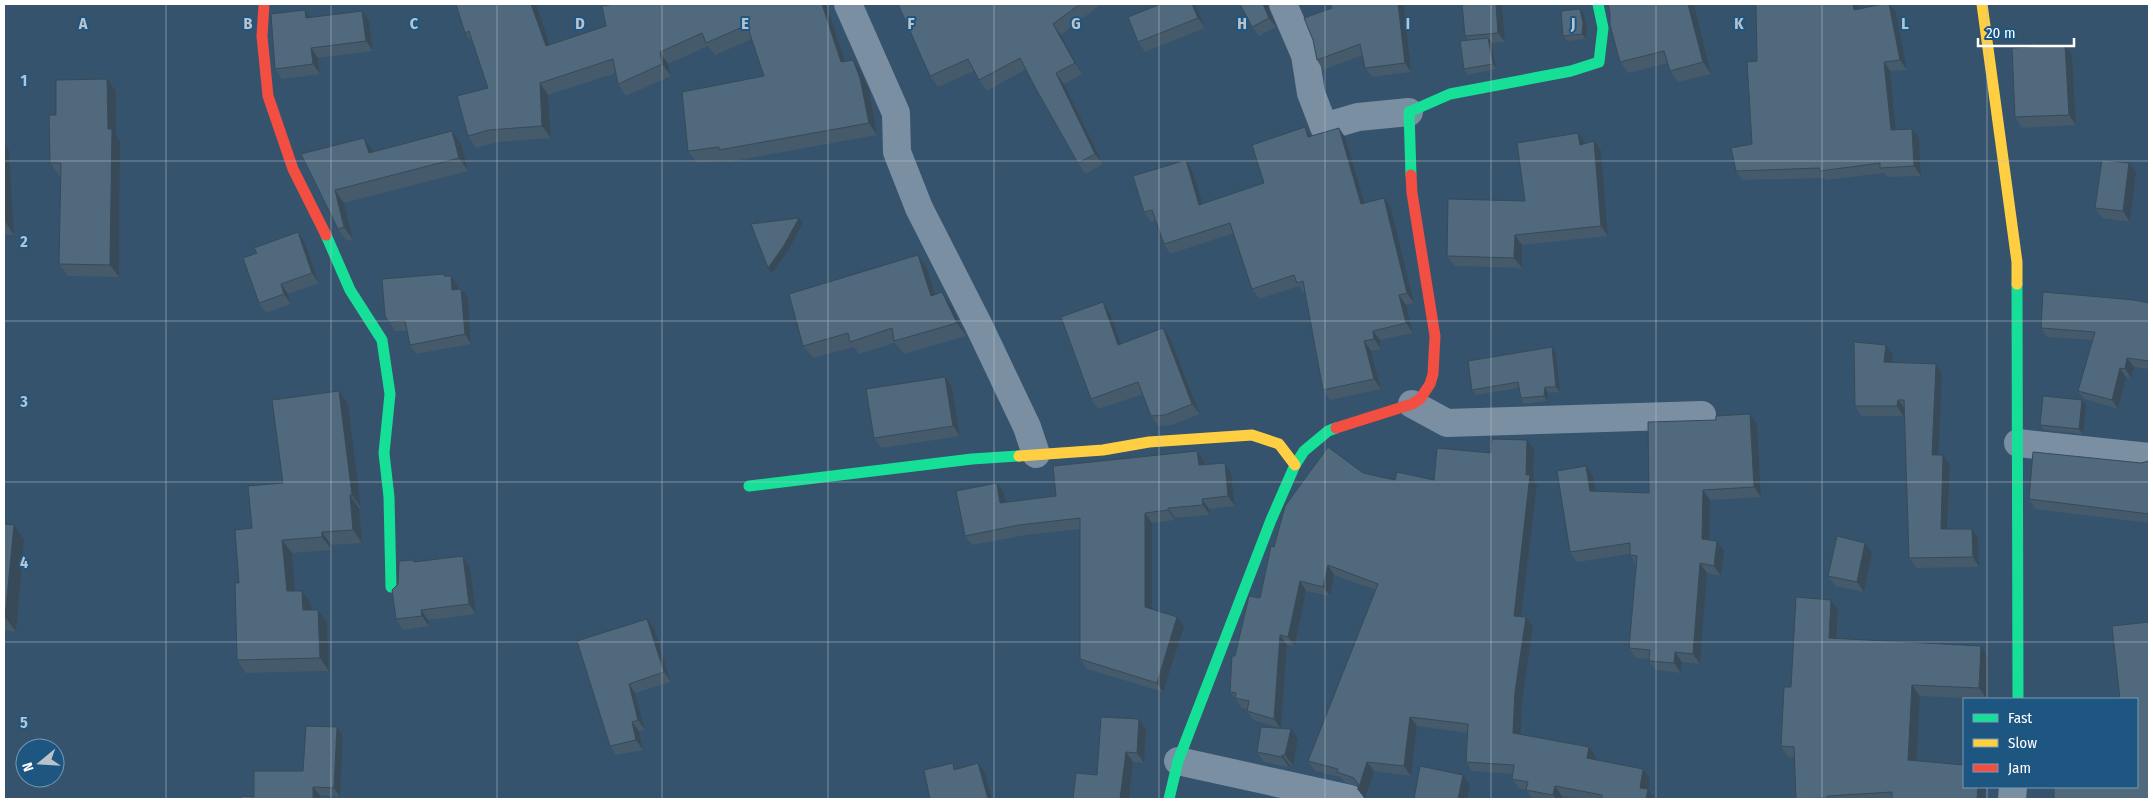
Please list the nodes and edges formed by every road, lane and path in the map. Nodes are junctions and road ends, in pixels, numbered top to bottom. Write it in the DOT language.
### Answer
graph roads {
  1 [pos="264,4"];
  2 [pos="848,4"];
  3 [pos="1283,4"];
  4 [pos="1598,4"];
  5 [pos="1982,4"];
  6 [pos="1409,112"];
  7 [pos="1412,404"];
  8 [pos="1702,415"];
  9 [pos="2018,442"];
  10 [pos="1036,454"];
  11 [pos="2149,457"];
  12 [pos="1295,465"];
  13 [pos="749,486"];
  14 [pos="391,587"];
  15 [pos="2018,698"];
  16 [pos="1178,761"];
  17 [pos="1169,799"];
  18 [pos="1350,799"];
  1 -- 14 [label="street"];
  2 -- 10 [label="street"];
  3 -- 6 [label="street"];
  4 -- 6 [label="street"];
  5 -- 9 [label="street"];
  6 -- 7 [label="street"];
  7 -- 8 [label="street"];
  7 -- 12 [label="street"];
  9 -- 11 [label="street"];
  9 -- 15 [label="street"];
  10 -- 12 [label="street"];
  10 -- 13 [label="street"];
  12 -- 16 [label="street"];
  16 -- 17 [label="street"];
  16 -- 18 [label="street"];
}
